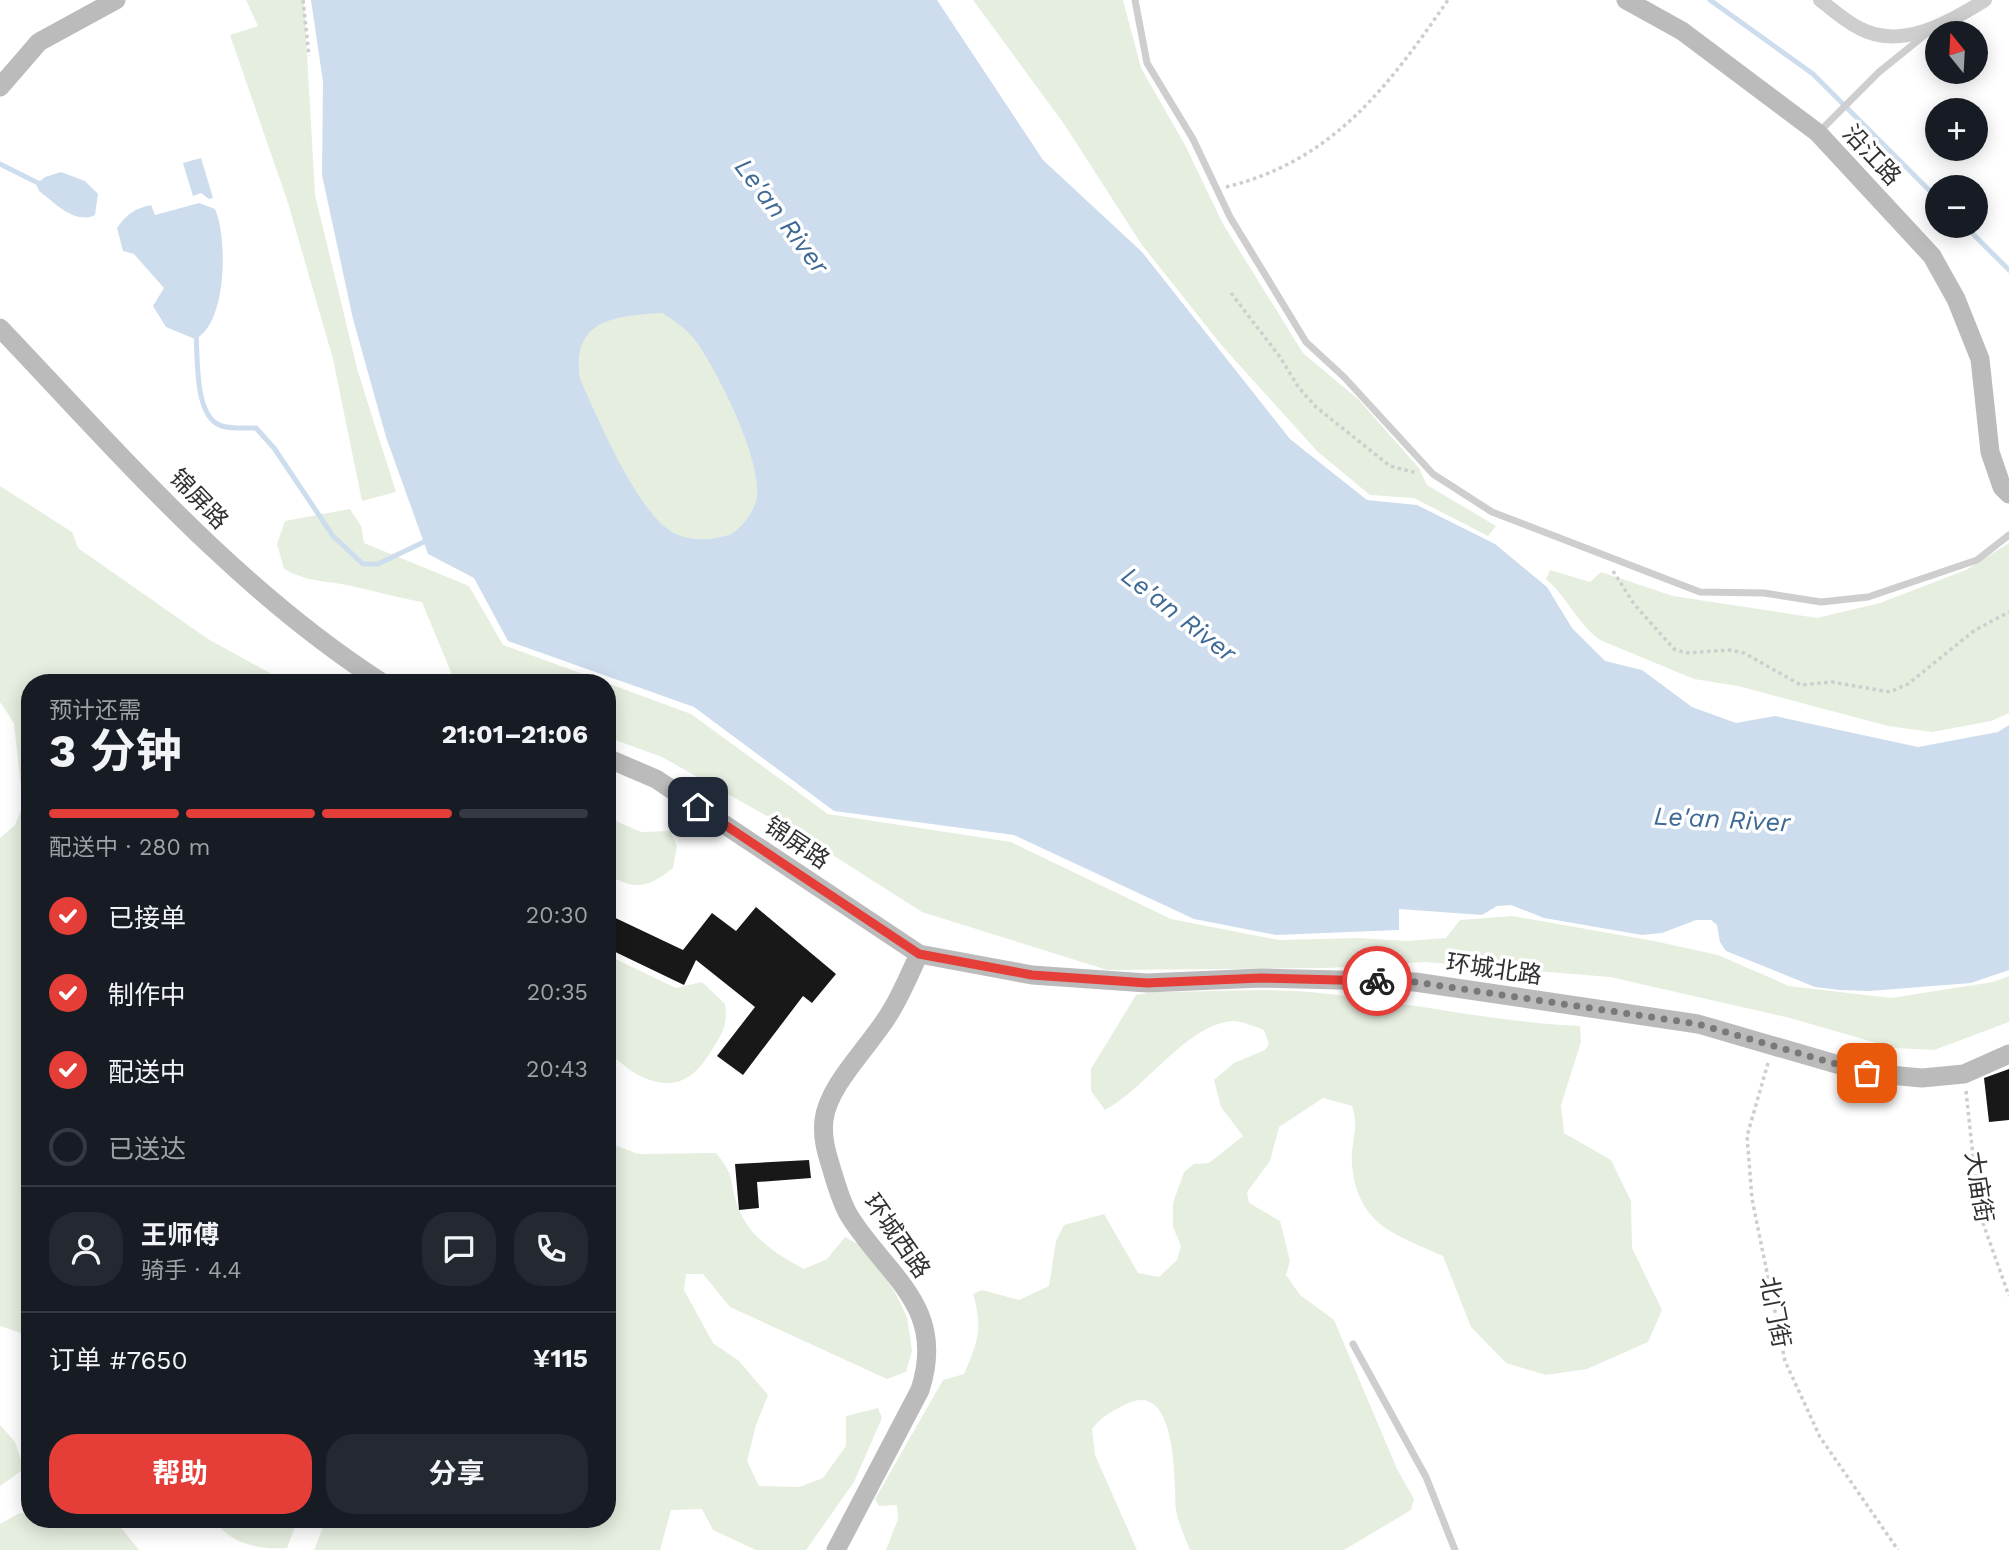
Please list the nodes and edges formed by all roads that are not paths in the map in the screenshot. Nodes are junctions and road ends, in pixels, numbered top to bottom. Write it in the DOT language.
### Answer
graph roads {
  1 [pos="116,0"];
  2 [pos="1135,0"];
  3 [pos="1626,0"];
  4 [pos="1819,0"];
  5 [pos="1985,0"];
  6 [pos="1946,21"];
  7 [pos="1925,31"];
  8 [pos="1925,34"];
  9 [pos="0,87"];
  10 [pos="1818,133"];
  11 [pos="0,328"];
  12 [pos="2009,494"];
  13 [pos="2009,535"];
  14 [pos="368,674"];
  15 [pos="616,762"];
  16 [pos="919,954"];
  17 [pos="2009,1054"];
  18 [pos="1353,1344"];
  19 [pos="836,1550"];
  20 [pos="1455,1550"];
  1 -- 9 [label="street"];
  2 -- 13 [label="lane"];
  3 -- 10 [label="street, 沿江路"];
  4 -- 7 [label="street"];
  5 -- 6 [label="street"];
  8 -- 10 [label="lane"];
  10 -- 12 [label="street, 沿江路"];
  11 -- 14 [label="street, 锦屏路"];
  15 -- 16 [label="street, 锦屏路"];
  16 -- 17 [label="street, 环城北路"];
  16 -- 19 [label="street, 环城西路"];
  18 -- 20 [label="lane"];
}
